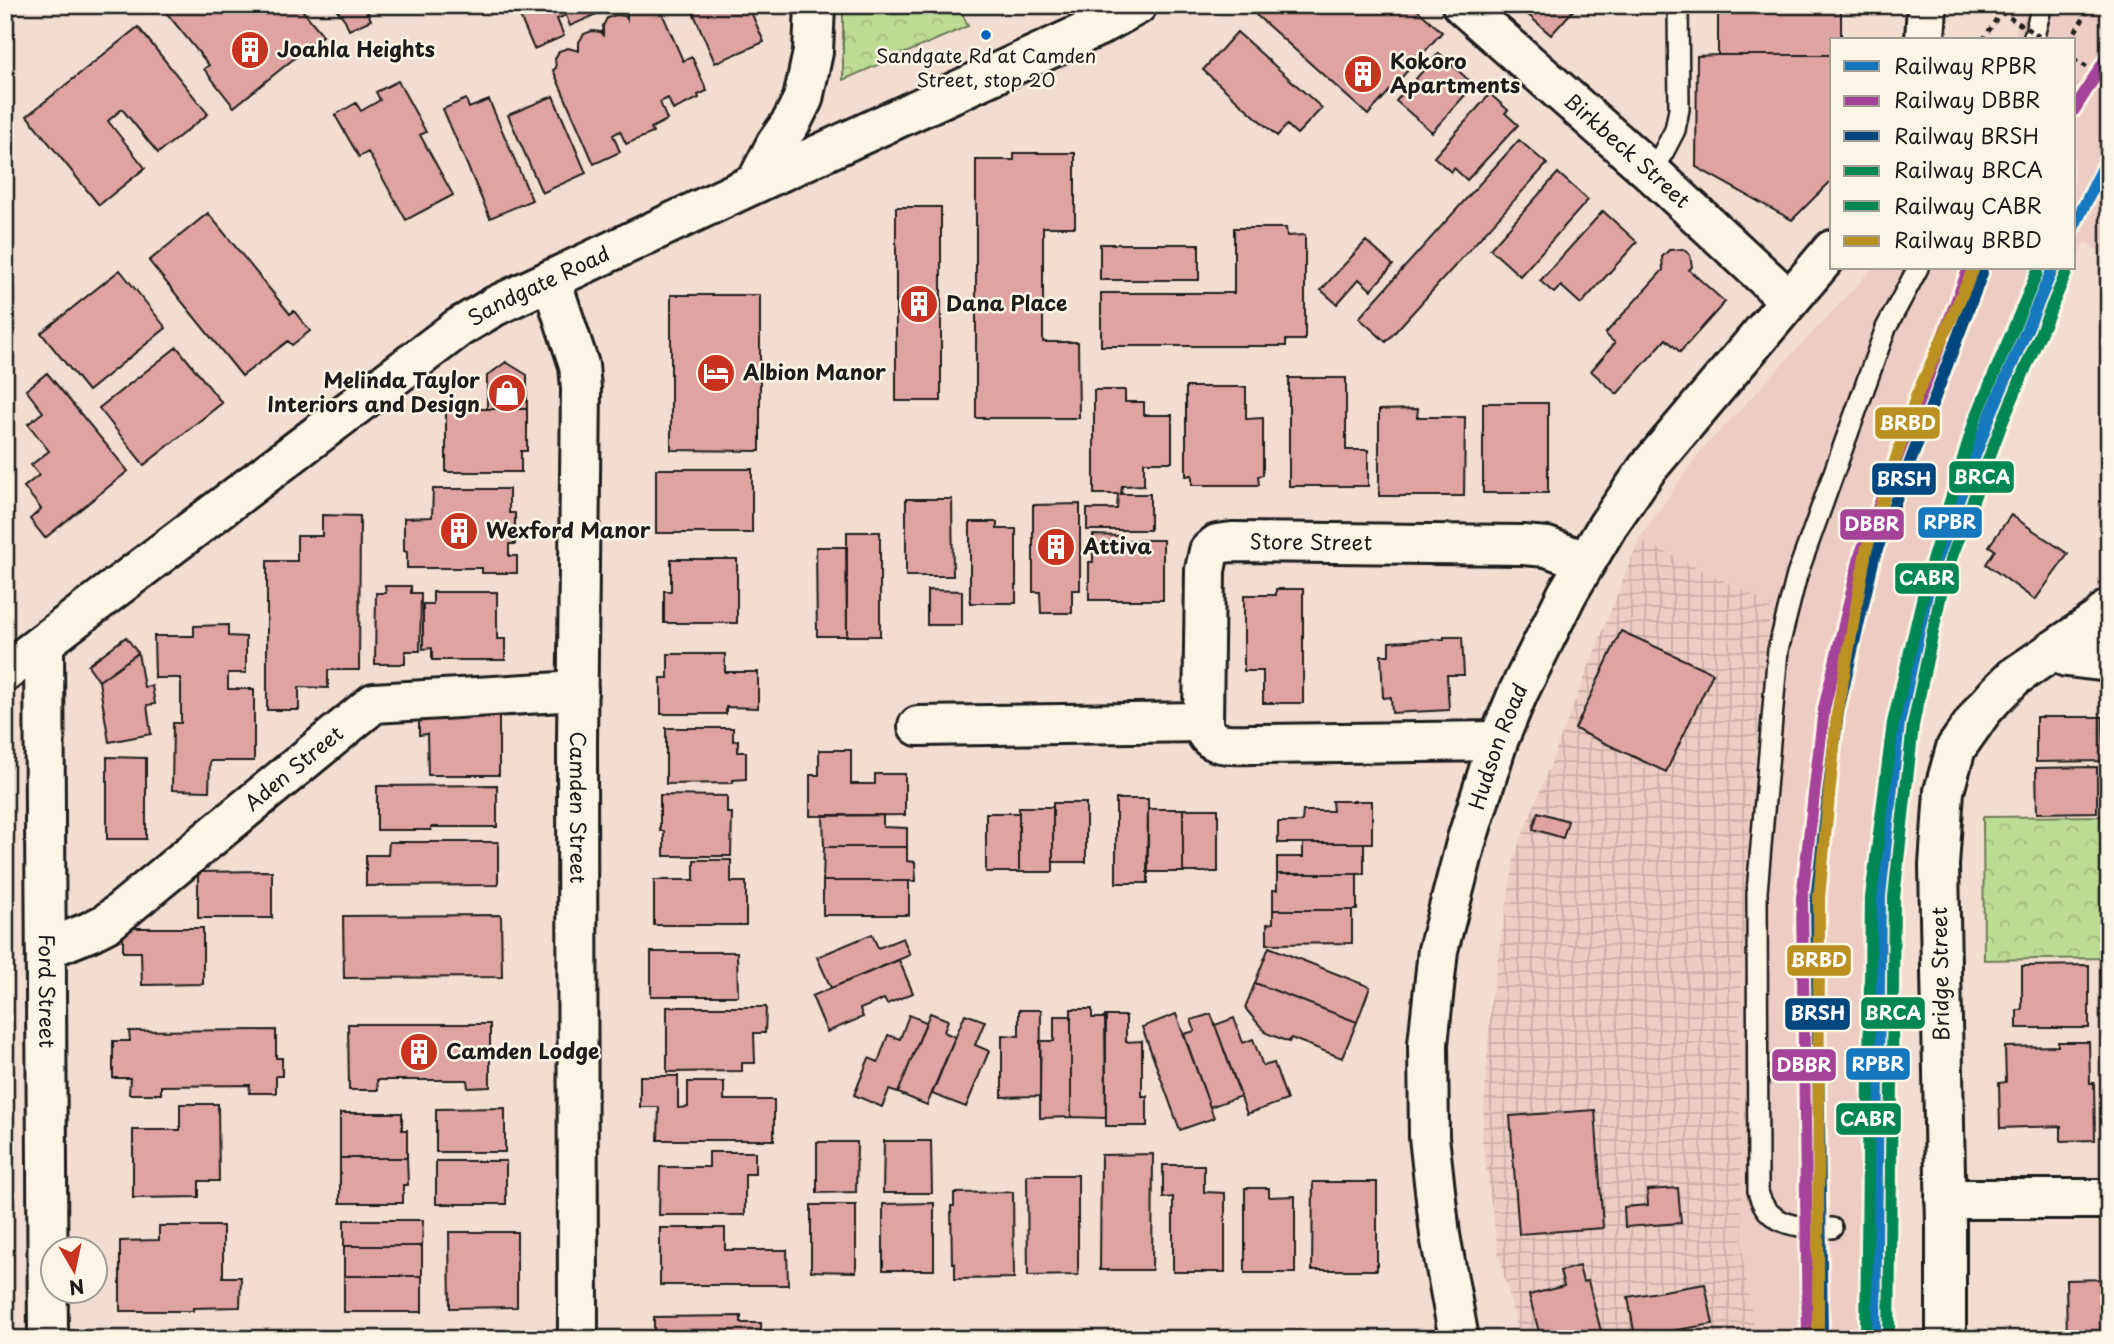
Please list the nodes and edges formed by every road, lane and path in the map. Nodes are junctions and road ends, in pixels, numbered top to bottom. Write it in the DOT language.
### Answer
graph roads {
  1 [pos="815,5"];
  2 [pos="1137,5"];
  3 [pos="1462,5"];
  4 [pos="1678,5"];
  5 [pos="1927,5"];
  6 [pos="2042,5"];
  7 [pos="2092,5"];
  8 [pos="1925,38"];
  9 [pos="1984,38"];
  10 [pos="2034,38"];
  11 [pos="2042,38"];
  12 [pos="2071,38"];
  13 [pos="2076,60"];
  14 [pos="2109,81"];
  15 [pos="1650,171"];
  16 [pos="756,184"];
  17 [pos="1830,252"];
  18 [pos="1917,270"];
  19 [pos="551,280"];
  20 [pos="1790,300"];
  21 [pos="1585,561"];
  22 [pos="2109,609"];
  23 [pos="44,643"];
  24 [pos="2052,651"];
  25 [pos="2109,662"];
  26 [pos="5,672"];
  27 [pos="578,691"];
  28 [pos="1203,722"];
  29 [pos="918,726"];
  30 [pos="1498,741"];
  31 [pos="47,949"];
  32 [pos="1945,1199"];
  33 [pos="2109,1199"];
  34 [pos="1832,1228"];
  35 [pos="48,1339"];
  36 [pos="578,1339"];
  37 [pos="1458,1339"];
  38 [pos="1946,1339"];
  1 -- 16 [label="main road"];
  2 -- 16 [label="main road, Sandgate Road"];
  3 -- 15 [label="main road, Birkbeck Street"];
  4 -- 15 [label="lane"];
  5 -- 8 [label="main road"];
  6 -- 10 [label="lane"];
  7 -- 12 [label="path"];
  9 -- 11 [label="path, bridge"];
  13 -- 14 [label="path"];
  15 -- 20 [label="main road, Birkbeck Street"];
  16 -- 19 [label="main road, Sandgate Road"];
  17 -- 20 [label="main road, Hudson Road"];
  18 -- 34 [label="lane"];
  19 -- 23 [label="main road, Sandgate Road"];
  19 -- 27 [label="main road, Camden Street"];
  20 -- 21 [label="main road, Hudson Road"];
  21 -- 28 [label="main road, Store Street"];
  21 -- 30 [label="main road, Hudson Road"];
  22 -- 24 [label="main road, Bridge Street"];
  23 -- 26 [label="main road, Sandgate Road"];
  23 -- 31 [label="main road, Ford Street"];
  24 -- 25 [label="main road"];
  24 -- 32 [label="main road, Bridge Street"];
  27 -- 31 [label="main road, Aden Street"];
  27 -- 36 [label="main road, Camden Street"];
  28 -- 29 [label="main road"];
  28 -- 30 [label="main road"];
  30 -- 37 [label="main road, Hudson Road"];
  31 -- 35 [label="main road, Ford Street"];
  32 -- 33 [label="main road"];
  32 -- 38 [label="main road, Bridge Street"];
}
